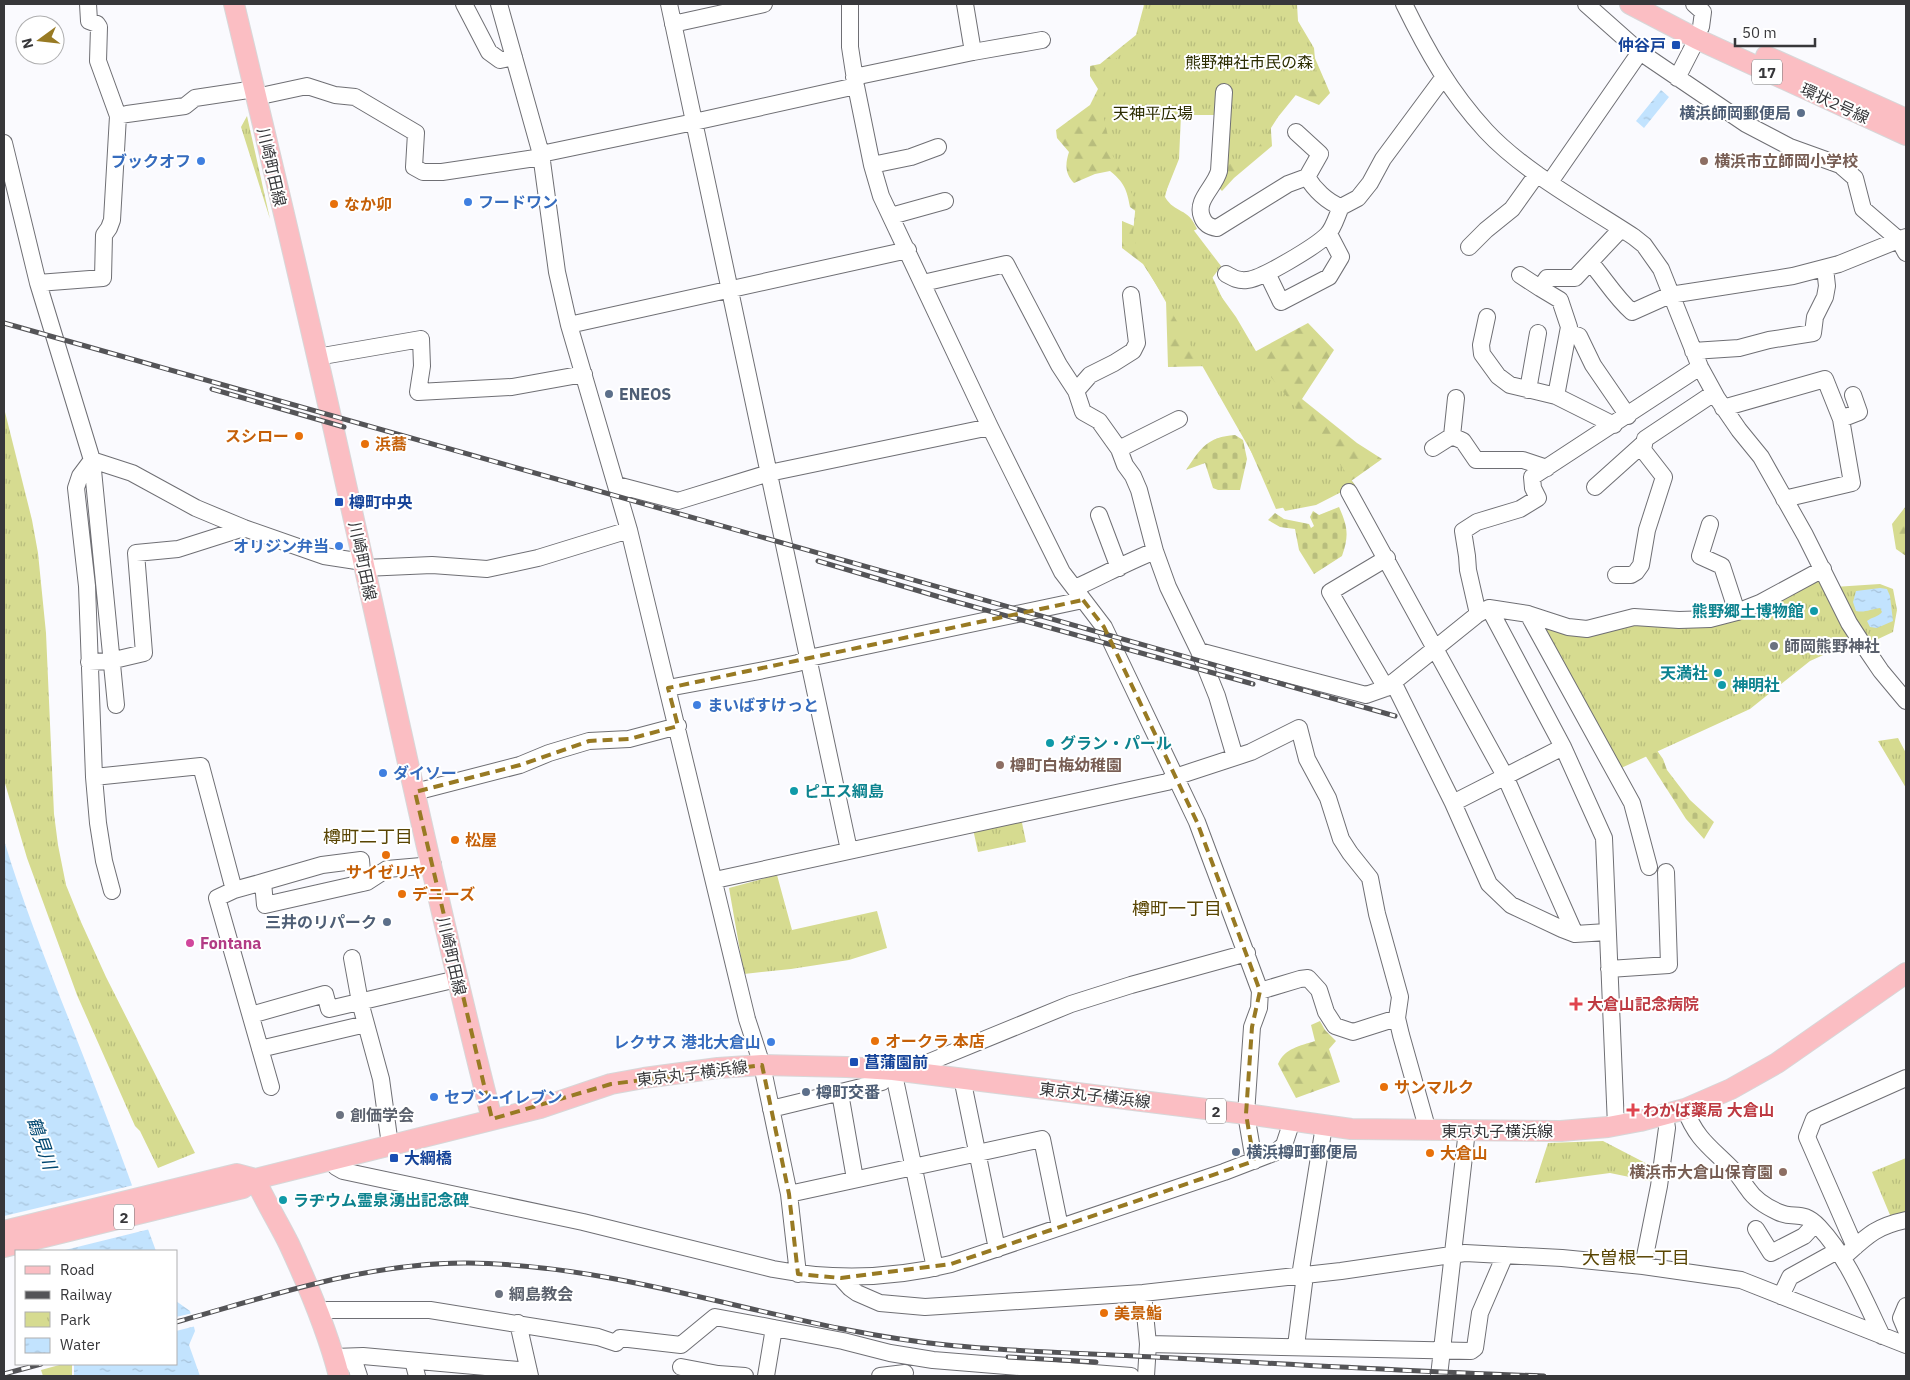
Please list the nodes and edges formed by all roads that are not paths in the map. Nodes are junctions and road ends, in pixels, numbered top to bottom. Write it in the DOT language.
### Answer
graph roads {
  1 [pos="88,4"];
  2 [pos="234,4"];
  3 [pos="464,4"];
  4 [pos="499,4"];
  5 [pos="668,4"];
  6 [pos="764,4"];
  7 [pos="850,4"];
  8 [pos="965,4"];
  9 [pos="1404,4"];
  10 [pos="1586,4"];
  11 [pos="1630,4"];
  12 [pos="1656,4"];
  13 [pos="1694,4"];
  14 [pos="673,24"];
  15 [pos="1699,33"];
  16 [pos="1042,40"];
  17 [pos="973,52"];
  18 [pos="1640,52"];
  19 [pos="514,57"];
  20 [pos="1443,78"];
  21 [pos="1677,78"];
  22 [pos="855,82"];
  23 [pos="1224,92"];
  24 [pos="255,93"];
  25 [pos="118,116"];
  26 [pos="1906,119"];
  27 [pos="694,122"];
  28 [pos="1296,132"];
  29 [pos="1906,136"];
  30 [pos="4,143"];
  31 [pos="938,147"];
  32 [pos="541,155"];
  33 [pos="872,165"];
  34 [pos="1307,177"];
  35 [pos="1544,178"];
  36 [pos="945,201"];
  37 [pos="1341,207"];
  38 [pos="891,216"];
  39 [pos="1621,229"];
  40 [pos="1329,234"];
  41 [pos="1904,243"];
  42 [pos="1469,247"];
  43 [pos="908,250"];
  44 [pos="1590,262"];
  45 [pos="1825,268"];
  46 [pos="1267,273"];
  47 [pos="1226,274"];
  48 [pos="1520,275"];
  49 [pos="38,283"];
  50 [pos="923,283"];
  51 [pos="1540,288"];
  52 [pos="730,290"];
  53 [pos="1131,295"];
  54 [pos="1670,295"];
  55 [pos="1487,317"];
  56 [pos="569,325"];
  57 [pos="1538,333"];
  58 [pos="1569,333"];
  59 [pos="1693,351"];
  60 [pos="317,357"];
  61 [pos="1700,368"];
  62 [pos="584,374"];
  63 [pos="1528,390"];
  64 [pos="1076,391"];
  65 [pos="1714,393"];
  66 [pos="1853,395"];
  67 [pos="1556,396"];
  68 [pos="1456,398"];
  69 [pos="1723,408"];
  70 [pos="1841,419"];
  71 [pos="1179,420"];
  72 [pos="1621,420"];
  73 [pos="990,427"];
  74 [pos="1452,436"];
  75 [pos="1644,443"];
  76 [pos="1433,448"];
  77 [pos="1119,449"];
  78 [pos="92,460"];
  79 [pos="1547,468"];
  80 [pos="769,473"];
  81 [pos="617,485"];
  82 [pos="1596,487"];
  83 [pos="1349,492"];
  84 [pos="1784,499"];
  85 [pos="1099,516"];
  86 [pos="1710,524"];
  87 [pos="244,528"];
  88 [pos="629,530"];
  89 [pos="1155,551"];
  90 [pos="1387,558"];
  91 [pos="364,565"];
  92 [pos="1118,568"];
  93 [pos="1823,569"];
  94 [pos="1616,575"];
  95 [pos="1079,594"];
  96 [pos="1483,611"];
  97 [pos="1738,612"];
  98 [pos="1528,614"];
  99 [pos="1436,648"];
  100 [pos="1199,651"];
  101 [pos="809,658"];
  102 [pos="110,661"];
  103 [pos="89,662"];
  104 [pos="1390,685"];
  105 [pos="668,688"];
  106 [pos="1906,701"];
  107 [pos="116,705"];
  108 [pos="678,726"];
  109 [pos="1563,747"];
  110 [pos="1235,757"];
  111 [pos="1505,776"];
  112 [pos="94,777"];
  113 [pos="1175,777"];
  114 [pos="415,792"];
  115 [pos="1453,803"];
  116 [pos="849,850"];
  117 [pos="433,865"];
  118 [pos="1649,867"];
  119 [pos="1666,872"];
  120 [pos="715,880"];
  121 [pos="263,882"];
  122 [pos="363,883"];
  123 [pos="234,890"];
  124 [pos="112,891"];
  125 [pos="1607,932"];
  126 [pos="1576,934"];
  127 [pos="1247,953"];
  128 [pos="352,958"];
  129 [pos="1609,969"];
  130 [pos="1906,973"];
  131 [pos="457,979"];
  132 [pos="1260,991"];
  133 [pos="360,1002"];
  134 [pos="251,1015"];
  135 [pos="1397,1018"];
  136 [pos="366,1024"];
  137 [pos="260,1049"];
  138 [pos="762,1065"];
  139 [pos="899,1071"];
  140 [pos="962,1078"];
  141 [pos="1906,1078"];
  142 [pos="271,1088"];
  143 [pos="840,1093"];
  144 [pos="771,1109"];
  145 [pos="1686,1109"];
  146 [pos="1246,1114"];
  147 [pos="1665,1115"];
  148 [pos="492,1119"];
  149 [pos="1292,1121"];
  150 [pos="1324,1126"];
  151 [pos="1616,1126"];
  152 [pos="1467,1130"];
  153 [pos="1428,1131"];
  154 [pos="390,1144"];
  155 [pos="976,1153"];
  156 [pos="330,1160"];
  157 [pos="1254,1161"];
  158 [pos="914,1167"];
  159 [pos="855,1179"];
  160 [pos="245,1180"];
  161 [pos="789,1194"];
  162 [pos="1906,1220"];
  163 [pos="1815,1224"];
  164 [pos="1060,1227"];
  165 [pos="1756,1229"];
  166 [pos="4,1231"];
  167 [pos="4,1247"];
  168 [pos="997,1249"];
  169 [pos="1845,1252"];
  170 [pos="1453,1255"];
  171 [pos="1505,1255"];
  172 [pos="1643,1266"];
  173 [pos="935,1268"];
  174 [pos="798,1274"];
  175 [pos="1302,1275"];
  176 [pos="842,1278"];
  177 [pos="1143,1293"];
  178 [pos="1781,1296"];
  179 [pos="1906,1306"];
  180 [pos="317,1312"];
  181 [pos="518,1323"];
  182 [pos="774,1328"];
  183 [pos="1906,1330"];
  184 [pos="1882,1336"];
  185 [pos="1148,1344"];
  186 [pos="681,1345"];
  187 [pos="1906,1345"];
  188 [pos="1296,1346"];
  189 [pos="1442,1350"];
  190 [pos="342,1357"];
  191 [pos="415,1368"];
  192 [pos="470,1371"];
  193 [pos="681,1372"];
  194 [pos="905,1373"];
  195 [pos="530,1374"];
  196 [pos="339,1376"];
  197 [pos="359,1376"];
  198 [pos="745,1376"];
  199 [pos="766,1376"];
  200 [pos="880,1376"];
  201 [pos="1130,1376"];
  202 [pos="1146,1376"];
  203 [pos="1439,1376"];
  1 -- 25 [label="street"];
  2 -- 24 [label="main road, 川崎町田線"];
  3 -- 19 [label="street"];
  4 -- 19 [label="street"];
  5 -- 14 [label="street"];
  6 -- 14 [label="street"];
  7 -- 22 [label="street"];
  8 -- 17 [label="street"];
  9 -- 20 [label="street"];
  10 -- 18 [label="street"];
  11 -- 15 [label="main road, 環状2号線 / 17"];
  12 -- 15 [label="main road, 環状2号線 / 17"];
  13 -- 15 [label="street"];
  14 -- 27 [label="street"];
  15 -- 21 [label="street"];
  15 -- 26 [label="main road, 環状2号線 / 17"];
  15 -- 29 [label="main road, 環状2号線 / 17"];
  16 -- 17 [label="street"];
  17 -- 22 [label="street"];
  18 -- 21 [label="street"];
  18 -- 35 [label="street"];
  19 -- 32 [label="street"];
  20 -- 35 [label="street"];
  20 -- 37 [label="street"];
  21 -- 41 [label="street"];
  22 -- 27 [label="street"];
  22 -- 33 [label="street"];
  23 -- 34 [label="street"];
  24 -- 25 [label="street"];
  24 -- 32 [label="street"];
  24 -- 60 [label="main road, 川崎町田線"];
  25 -- 49 [label="street"];
  27 -- 32 [label="street"];
  27 -- 52 [label="street"];
  28 -- 34 [label="street"];
  30 -- 49 [label="street"];
  31 -- 33 [label="street"];
  32 -- 56 [label="street"];
  33 -- 38 [label="street"];
  34 -- 37 [label="street"];
  35 -- 39 [label="street"];
  35 -- 42 [label="street"];
  36 -- 38 [label="street"];
  37 -- 40 [label="street"];
  38 -- 43 [label="street"];
  39 -- 44 [label="street"];
  39 -- 54 [label="street"];
  40 -- 46 [label="street"];
  40 -- 46 [label="street"];
  41 -- 45 [label="street"];
  43 -- 50 [label="street"];
  43 -- 52 [label="street"];
  44 -- 51 [label="street"];
  44 -- 54 [label="street"];
  45 -- 54 [label="street"];
  45 -- 59 [label="street"];
  46 -- 47 [label="street"];
  48 -- 51 [label="street"];
  49 -- 78 [label="street"];
  50 -- 64 [label="street"];
  50 -- 73 [label="street"];
  51 -- 58 [label="street"];
  52 -- 56 [label="street"];
  52 -- 80 [label="street"];
  53 -- 64 [label="street"];
  54 -- 59 [label="street"];
  55 -- 63 [label="street"];
  56 -- 62 [label="street"];
  57 -- 63 [label="street"];
  58 -- 67 [label="street"];
  58 -- 72 [label="street"];
  59 -- 61 [label="street"];
  60 -- 62 [label="street"];
  60 -- 91 [label="main road, 川崎町田線"];
  61 -- 65 [label="street"];
  61 -- 72 [label="street"];
  62 -- 81 [label="street"];
  63 -- 67 [label="street"];
  64 -- 77 [label="street"];
  65 -- 69 [label="street"];
  65 -- 75 [label="street"];
  66 -- 70 [label="street"];
  67 -- 72 [label="street"];
  68 -- 74 [label="street"];
  69 -- 70 [label="street"];
  69 -- 84 [label="street"];
  70 -- 84 [label="street"];
  71 -- 77 [label="street"];
  72 -- 79 [label="street"];
  73 -- 80 [label="street"];
  73 -- 95 [label="street"];
  74 -- 76 [label="street"];
  74 -- 79 [label="street"];
  75 -- 82 [label="street"];
  75 -- 94 [label="street"];
  77 -- 89 [label="street"];
  78 -- 87 [label="street"];
  78 -- 102 [label="street"];
  78 -- 103 [label="street"];
  79 -- 96 [label="street"];
  80 -- 81 [label="street"];
  80 -- 101 [label="street"];
  81 -- 88 [label="street"];
  83 -- 90 [label="street"];
  84 -- 93 [label="street"];
  85 -- 92 [label="street"];
  86 -- 97 [label="street"];
  87 -- 91 [label="street"];
  87 -- 102 [label="street"];
  88 -- 91 [label="street"];
  88 -- 105 [label="street"];
  89 -- 92 [label="street"];
  89 -- 100 [label="street"];
  90 -- 99 [label="street"];
  90 -- 104 [label="street"];
  91 -- 114 [label="main road, 川崎町田線"];
  92 -- 95 [label="street"];
  93 -- 97 [label="street"];
  93 -- 106 [label="street"];
  95 -- 101 [label="street"];
  95 -- 113 [label="street"];
  96 -- 98 [label="street"];
  96 -- 99 [label="street"];
  96 -- 109 [label="street"];
  97 -- 98 [label="street"];
  98 -- 118 [label="street"];
  99 -- 104 [label="street"];
  99 -- 111 [label="street"];
  100 -- 104 [label="street"];
  100 -- 110 [label="street"];
  101 -- 105 [label="street"];
  101 -- 116 [label="street"];
  102 -- 103 [label="street"];
  102 -- 107 [label="street"];
  103 -- 112 [label="street"];
  104 -- 115 [label="street"];
  105 -- 108 [label="street"];
  108 -- 114 [label="street"];
  108 -- 120 [label="street"];
  109 -- 111 [label="street"];
  109 -- 125 [label="street"];
  110 -- 113 [label="street"];
  110 -- 135 [label="street"];
  111 -- 115 [label="street"];
  111 -- 126 [label="street"];
  112 -- 123 [label="street"];
  112 -- 124 [label="street"];
  113 -- 116 [label="street"];
  113 -- 127 [label="street"];
  114 -- 117 [label="main road, 川崎町田線"];
  115 -- 126 [label="street"];
  116 -- 120 [label="street"];
  117 -- 122 [label="street"];
  117 -- 131 [label="main road, 川崎町田線"];
  119 -- 129 [label="street"];
  120 -- 138 [label="street"];
  121 -- 122 [label="street"];
  121 -- 122 [label="street"];
  121 -- 123 [label="street"];
  123 -- 134 [label="street"];
  125 -- 126 [label="street"];
  125 -- 129 [label="street"];
  127 -- 132 [label="street"];
  127 -- 139 [label="street"];
  128 -- 133 [label="street"];
  129 -- 151 [label="street"];
  130 -- 145 [label="main road, 東京丸子横浜線 / 2"];
  131 -- 133 [label="street"];
  131 -- 148 [label="main road, 川崎町田線"];
  132 -- 135 [label="street"];
  132 -- 146 [label="street"];
  133 -- 134 [label="street"];
  133 -- 136 [label="street"];
  134 -- 137 [label="street"];
  135 -- 153 [label="street"];
  136 -- 137 [label="street"];
  136 -- 154 [label="street"];
  137 -- 142 [label="street"];
  138 -- 139 [label="main road, 東京丸子横浜線 / 2"];
  138 -- 144 [label="street"];
  138 -- 148 [label="main road, 東京丸子横浜線 / 2"];
  139 -- 140 [label="main road, 東京丸子横浜線 / 2"];
  139 -- 143 [label="street"];
  139 -- 158 [label="street"];
  140 -- 146 [label="main road, 東京丸子横浜線 / 2"];
  140 -- 155 [label="street"];
  141 -- 169 [label="street"];
  143 -- 144 [label="street"];
  143 -- 159 [label="street"];
  144 -- 161 [label="street"];
  145 -- 147 [label="main road, 東京丸子横浜線 / 2"];
  145 -- 163 [label="street"];
  146 -- 149 [label="main road, 東京丸子横浜線 / 2"];
  146 -- 157 [label="street"];
  147 -- 151 [label="main road, 東京丸子横浜線 / 2"];
  147 -- 172 [label="street"];
  148 -- 154 [label="main road, 東京丸子横浜線 / 2"];
  149 -- 150 [label="main road, 東京丸子横浜線 / 2"];
  149 -- 157 [label="street"];
  150 -- 153 [label="main road, 東京丸子横浜線 / 2"];
  150 -- 175 [label="street"];
  151 -- 152 [label="main road, 東京丸子横浜線 / 2"];
  152 -- 153 [label="main road, 東京丸子横浜線 / 2"];
  152 -- 170 [label="street"];
  154 -- 156 [label="main road, 東京丸子横浜線 / 2"];
  155 -- 158 [label="street"];
  155 -- 164 [label="street"];
  155 -- 168 [label="street"];
  156 -- 160 [label="main road, 東京丸子横浜線 / 2"];
  156 -- 174 [label="street"];
  157 -- 164 [label="street"];
  158 -- 159 [label="street"];
  158 -- 173 [label="street"];
  159 -- 161 [label="street"];
  160 -- 166 [label="main road, 東京丸子横浜線 / 2"];
  160 -- 167 [label="main road, 東京丸子横浜線 / 2"];
  160 -- 180 [label="main road"];
  161 -- 174 [label="street"];
  162 -- 169 [label="street"];
  163 -- 165 [label="street"];
  163 -- 169 [label="street"];
  164 -- 168 [label="street"];
  168 -- 173 [label="street"];
  169 -- 178 [label="street"];
  169 -- 184 [label="street"];
  170 -- 171 [label="street"];
  170 -- 175 [label="street"];
  170 -- 189 [label="street"];
  171 -- 172 [label="street"];
  171 -- 189 [label="street"];
  172 -- 178 [label="street"];
  173 -- 176 [label="street"];
  174 -- 176 [label="street"];
  175 -- 177 [label="street"];
  175 -- 188 [label="street"];
  176 -- 177 [label="street"];
  177 -- 185 [label="street"];
  178 -- 184 [label="street"];
  179 -- 183 [label="street"];
  180 -- 181 [label="street"];
  180 -- 190 [label="main road"];
  181 -- 186 [label="street"];
  181 -- 195 [label="street"];
  182 -- 186 [label="street"];
  182 -- 199 [label="street"];
  182 -- 201 [label="street"];
  184 -- 187 [label="street"];
  185 -- 188 [label="street"];
  185 -- 202 [label="street"];
  186 -- 193 [label="street"];
  188 -- 189 [label="street"];
  189 -- 203 [label="street"];
  190 -- 191 [label="street"];
  190 -- 196 [label="main road"];
  190 -- 197 [label="street"];
  191 -- 192 [label="street"];
  192 -- 195 [label="street"];
  193 -- 198 [label="street"];
  194 -- 200 [label="street"];
}
